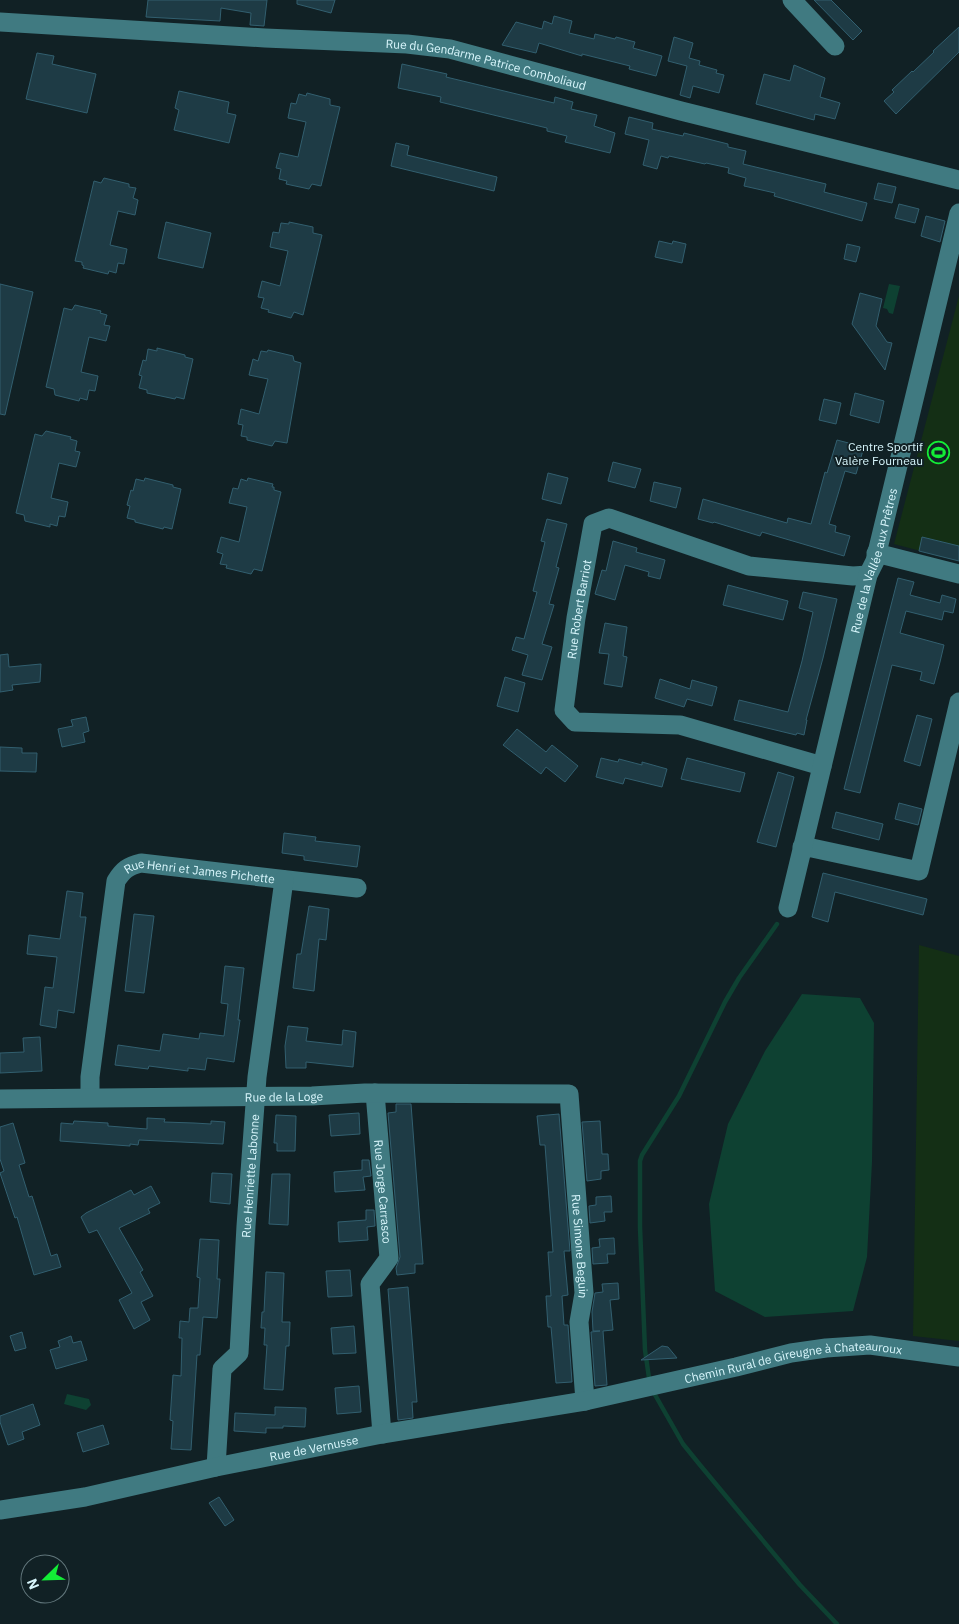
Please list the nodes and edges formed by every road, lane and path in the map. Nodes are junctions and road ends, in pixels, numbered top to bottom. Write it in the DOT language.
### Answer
graph roads {
  1 [pos="792,0"];
  2 [pos="0,22"];
  3 [pos="836,46"];
  4 [pos="959,180"];
  5 [pos="959,213"];
  6 [pos="876,553"];
  7 [pos="959,574"];
  8 [pos="868,575"];
  9 [pos="959,702"];
  10 [pos="822,766"];
  11 [pos="802,847"];
  12 [pos="284,880"];
  13 [pos="357,888"];
  14 [pos="788,908"];
  15 [pos="375,1093"];
  16 [pos="569,1094"];
  17 [pos="255,1096"];
  18 [pos="90,1097"];
  19 [pos="0,1099"];
  20 [pos="959,1357"];
  21 [pos="628,1391"];
  22 [pos="586,1401"];
  23 [pos="382,1434"];
  24 [pos="216,1466"];
  25 [pos="0,1510"];
  1 -- 3 [label="street"];
  2 -- 4 [label="street, Rue du Gendarme Patrice Comboliaud"];
  5 -- 6 [label="street, Rue de la Vallée aux Prêtres"];
  6 -- 7 [label="street"];
  6 -- 8 [label="street, Rue de la Vallée aux Prêtres"];
  8 -- 10 [label="street, Rue de la Vallée aux Prêtres"];
  8 -- 10 [label="street, Rue Robert Barriot"];
  9 -- 11 [label="street"];
  10 -- 11 [label="street, Rue de la Vallée aux Prêtres"];
  11 -- 14 [label="street, Rue de la Vallée aux Prêtres"];
  12 -- 13 [label="street, Rue Henri et James Pichette"];
  12 -- 17 [label="street, Rue Henriette Labonne"];
  12 -- 18 [label="street, Rue Henri et James Pichette"];
  15 -- 16 [label="street, Rue de la Loge"];
  15 -- 17 [label="street, Rue de la Loge"];
  15 -- 23 [label="street, Rue Jorge Carrasco"];
  16 -- 22 [label="street, Rue Simone Beguin"];
  17 -- 18 [label="street, Rue de la Loge"];
  17 -- 24 [label="street, Rue Henriette Labonne"];
  18 -- 19 [label="street, Rue de la Loge"];
  20 -- 21 [label="street, Chemin Rural de Gireugne à Chateauroux"];
  21 -- 22 [label="street, Rue de Vernusse"];
  22 -- 23 [label="street, Rue de Vernusse"];
  23 -- 24 [label="street, Rue de Vernusse"];
  24 -- 25 [label="street, Rue de Vernusse"];
}
